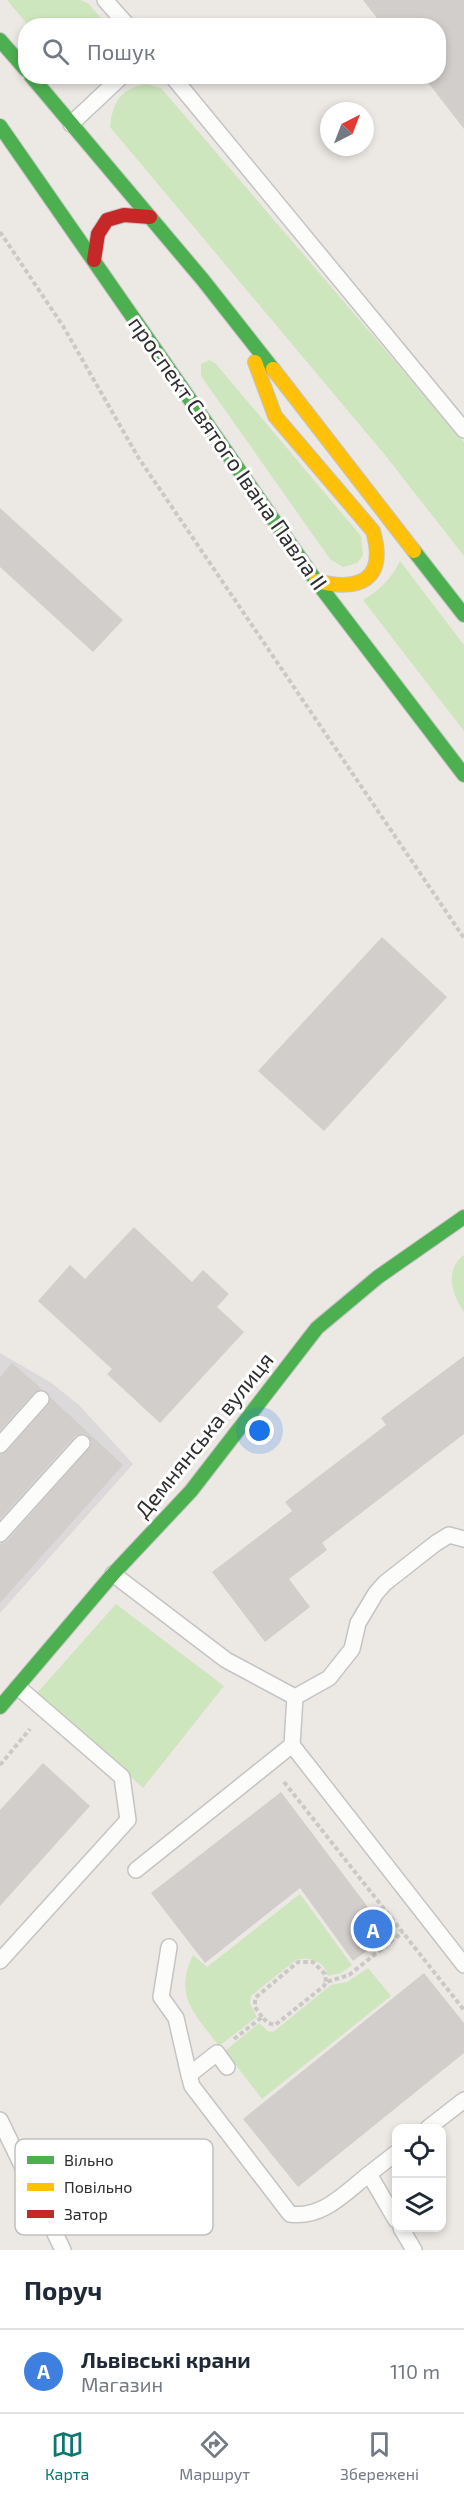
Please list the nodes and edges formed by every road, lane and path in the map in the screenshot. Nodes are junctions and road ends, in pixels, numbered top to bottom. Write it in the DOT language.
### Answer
graph roads {
  1 [pos="105,0"];
  2 [pos="121,18"];
  3 [pos="0,40"];
  4 [pos="18,61"];
  5 [pos="38,84"];
  6 [pos="114,84"];
  7 [pos="179,84"];
  8 [pos="71,124"];
  9 [pos="0,126"];
  10 [pos="150,217"];
  11 [pos="0,232"];
  12 [pos="94,260"];
  13 [pos="245,334"];
  14 [pos="464,430"];
  15 [pos="316,581"];
  16 [pos="464,615"];
  17 [pos="464,775"];
  18 [pos="464,938"];
  19 [pos="464,1217"];
  20 [pos="41,1400"];
  21 [pos="82,1443"];
  22 [pos="0,1445"];
  23 [pos="0,1534"];
  24 [pos="464,1539"];
  25 [pos="113,1574"];
  26 [pos="18,1687"];
  27 [pos="295,1697"];
  28 [pos="0,1707"];
  29 [pos="46,1710"];
  30 [pos="292,1745"];
  31 [pos="269,1763"];
  32 [pos="0,1765"];
  33 [pos="136,1870"];
  34 [pos="403,1932"];
  35 [pos="170,1947"];
  36 [pos="0,1961"];
  37 [pos="464,1965"];
  38 [pos="326,1982"];
  39 [pos="464,2010"];
  40 [pos="262,2017"];
  41 [pos="217,2053"];
  42 [pos="227,2067"];
  43 [pos="189,2075"];
  44 [pos="464,2100"];
  45 [pos="0,2120"];
  46 [pos="433,2124"];
  47 [pos="15,2151"];
  48 [pos="392,2156"];
  49 [pos="369,2174"];
  50 [pos="392,2213"];
  51 [pos="403,2232"];
  52 [pos="56,2235"];
  53 [pos="63,2250"];
  54 [pos="414,2250"];
  1 -- 2 [label="lane"];
  3 -- 4 [label="main road"];
  5 -- 8 [label="main road"];
  6 -- 8 [label="lane"];
  7 -- 14 [label="lane"];
  8 -- 10 [label="main road"];
  9 -- 12 [label="main road, проспект Святого Івана Павла II"];
  10 -- 12 [label="main road"];
  10 -- 13 [label="main road"];
  11 -- 18 [label="path"];
  12 -- 15 [label="main road, проспект Святого Івана Павла II"];
  13 -- 15 [label="main road"];
  13 -- 16 [label="main road"];
  15 -- 17 [label="main road, проспект Святого Івана Павла II"];
  19 -- 25 [label="main road, Демнянська вулиця"];
  20 -- 22 [label="lane"];
  21 -- 23 [label="lane"];
  24 -- 27 [label="lane"];
  25 -- 26 [label="main road, Демнянська вулиця"];
  25 -- 27 [label="lane"];
  26 -- 28 [label="main road, Демнянська вулиця"];
  26 -- 29 [label="lane"];
  27 -- 30 [label="lane"];
  29 -- 32 [label="path"];
  29 -- 36 [label="lane"];
  30 -- 31 [label="lane"];
  30 -- 37 [label="lane"];
  31 -- 33 [label="lane"];
  31 -- 34 [label="path"];
  34 -- 38 [label="path"];
  34 -- 39 [label="path"];
  35 -- 43 [label="lane"];
  38 -- 40 [label="path"];
  38 -- 40 [label="path"];
  40 -- 41 [label="path"];
  41 -- 42 [label="lane"];
  41 -- 43 [label="lane"];
  43 -- 49 [label="lane"];
  44 -- 46 [label="lane"];
  45 -- 47 [label="lane"];
  48 -- 49 [label="lane"];
  49 -- 50 [label="lane"];
  51 -- 54 [label="lane"];
  52 -- 53 [label="lane"];
}
